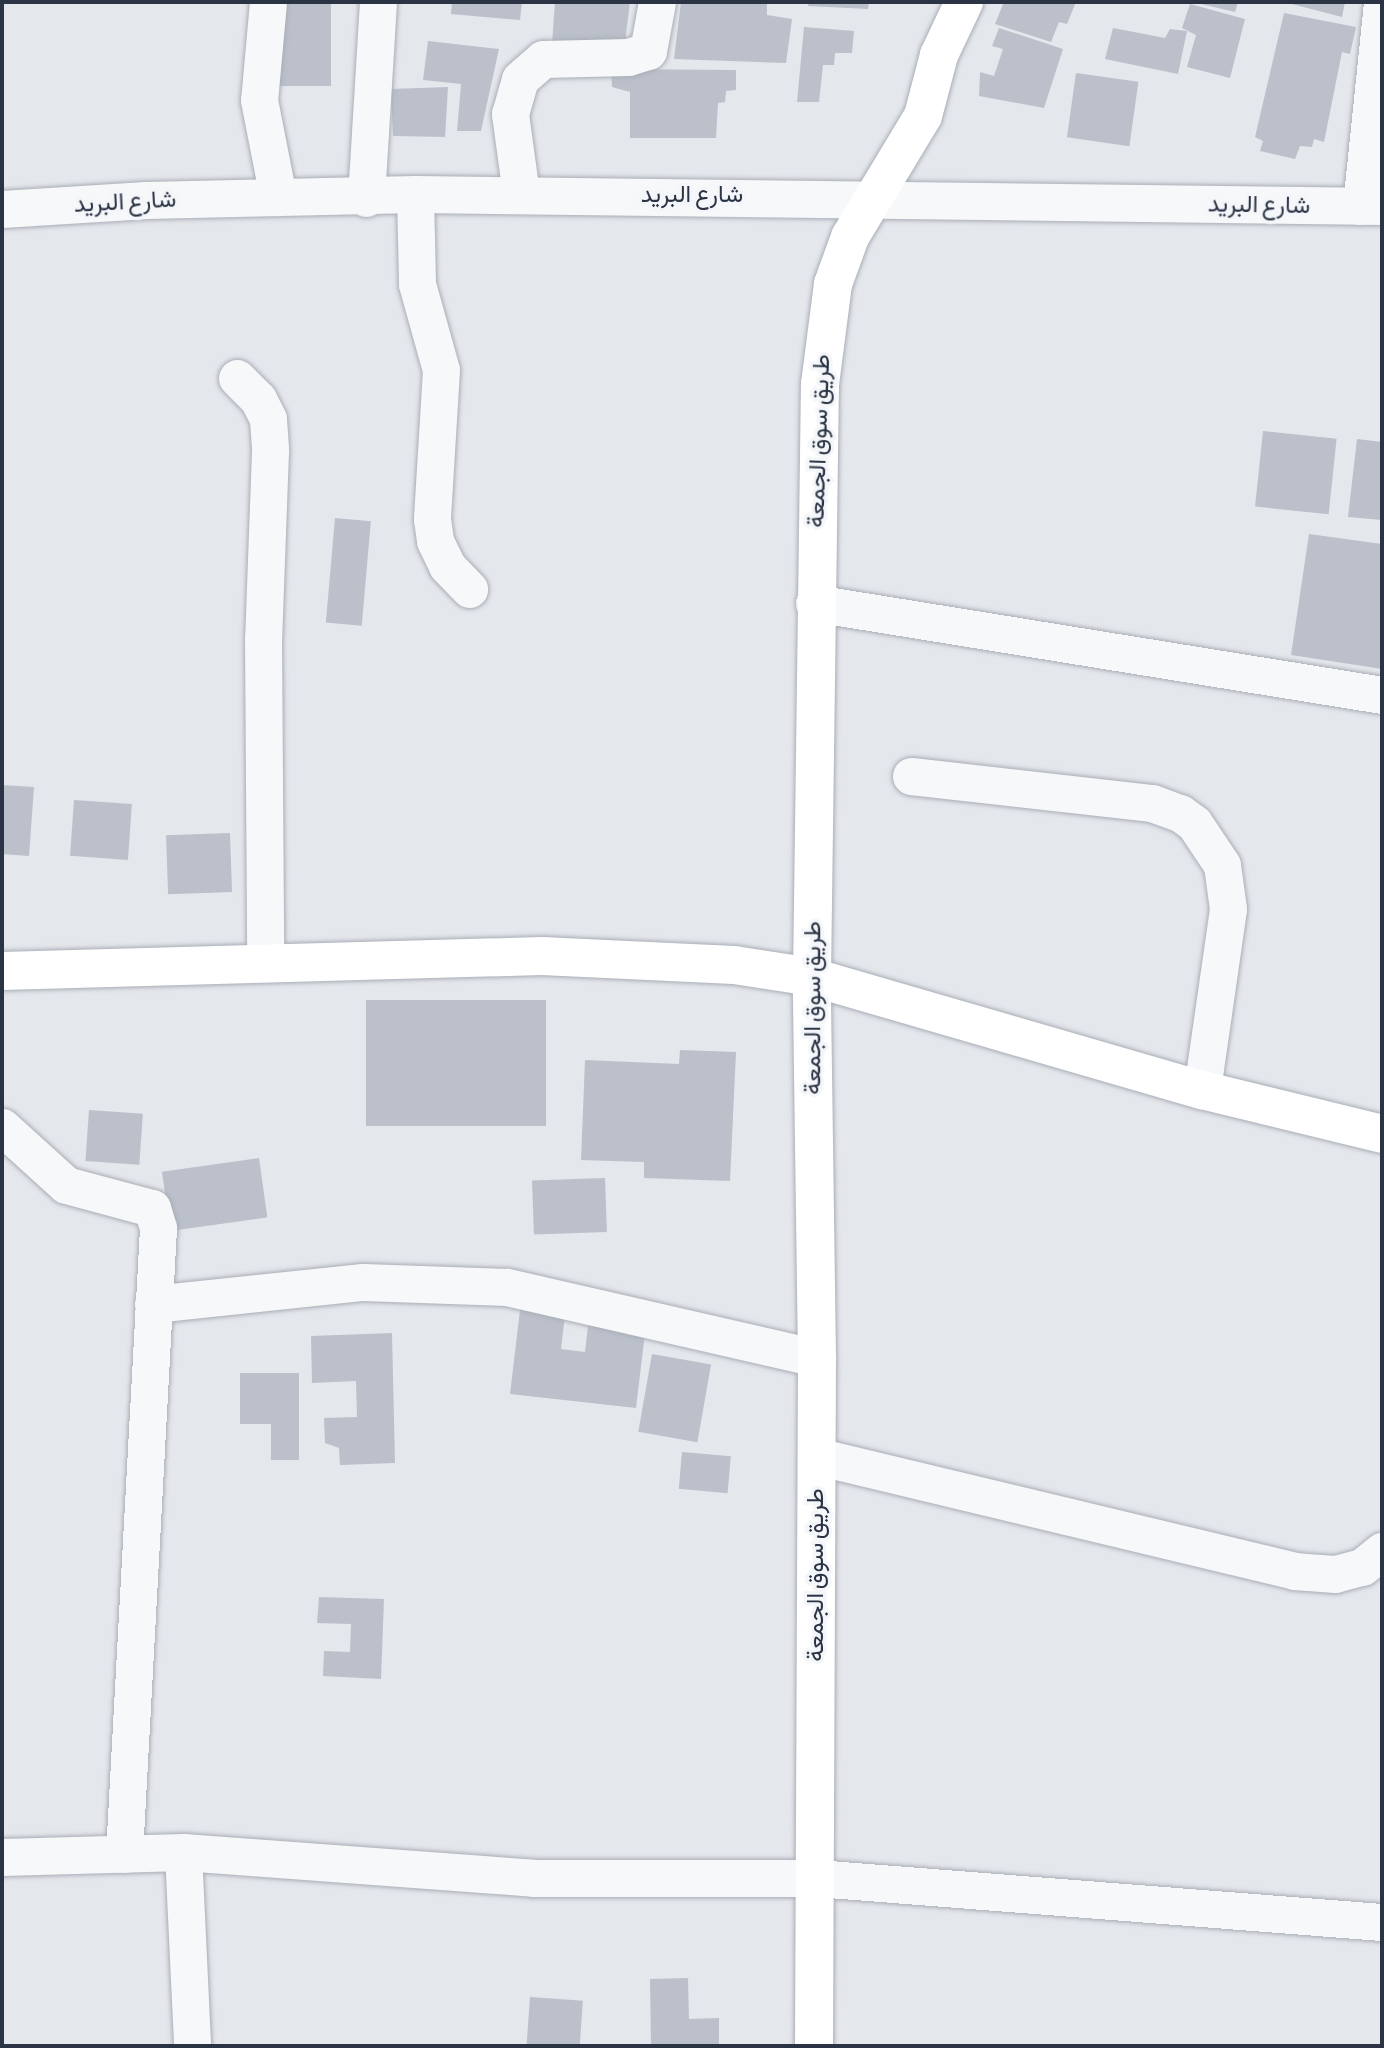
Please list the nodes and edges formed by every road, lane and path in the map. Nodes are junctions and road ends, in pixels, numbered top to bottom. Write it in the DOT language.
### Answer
graph roads {
  1 [pos="268,2"];
  2 [pos="378,2"];
  3 [pos="657,2"];
  4 [pos="964,2"];
  5 [pos="1382,2"];
  6 [pos="415,194"];
  7 [pos="521,194"];
  8 [pos="278,197"];
  9 [pos="874,197"];
  10 [pos="366,198"];
  11 [pos="1372,206"];
  12 [pos="2,209"];
  13 [pos="237,378"];
  14 [pos="469,589"];
  15 [pos="814,603"];
  16 [pos="1382,695"];
  17 [pos="911,776"];
  18 [pos="265,961"];
  19 [pos="2,971"];
  20 [pos="812,977"];
  21 [pos="1202,1090"];
  22 [pos="2,1127"];
  23 [pos="1382,1134"];
  24 [pos="153,1304"];
  25 [pos="817,1358"];
  26 [pos="816,1456"];
  27 [pos="1382,1551"];
  28 [pos="183,1852"];
  29 [pos="124,1854"];
  30 [pos="2,1857"];
  31 [pos="816,1878"];
  32 [pos="1382,1922"];
  33 [pos="192,2046"];
  34 [pos="814,2046"];
  1 -- 8 [label="street"];
  2 -- 10 [label="street"];
  3 -- 7 [label="street"];
  4 -- 9 [label="street, طريق سوق الجمعة"];
  5 -- 11 [label="street"];
  6 -- 7 [label="street, شارع البريد"];
  6 -- 10 [label="street, شارع البريد"];
  6 -- 14 [label="street"];
  7 -- 9 [label="street, شارع البريد"];
  8 -- 10 [label="street, شارع البريد"];
  8 -- 12 [label="street, شارع البريد"];
  9 -- 11 [label="street, شارع البريد"];
  9 -- 15 [label="street, طريق سوق الجمعة"];
  13 -- 18 [label="street"];
  15 -- 16 [label="street"];
  15 -- 20 [label="street, طريق سوق الجمعة"];
  17 -- 21 [label="street"];
  18 -- 19 [label="street"];
  18 -- 20 [label="street"];
  20 -- 21 [label="street"];
  20 -- 25 [label="street, طريق سوق الجمعة"];
  21 -- 23 [label="street"];
  22 -- 24 [label="street"];
  24 -- 25 [label="street"];
  24 -- 29 [label="street"];
  25 -- 26 [label="street, طريق سوق الجمعة"];
  26 -- 27 [label="street"];
  26 -- 31 [label="street, طريق سوق الجمعة"];
  28 -- 29 [label="street"];
  28 -- 31 [label="street"];
  28 -- 33 [label="street"];
  29 -- 30 [label="street"];
  31 -- 32 [label="street"];
  31 -- 34 [label="street, طريق سوق الجمعة"];
}
